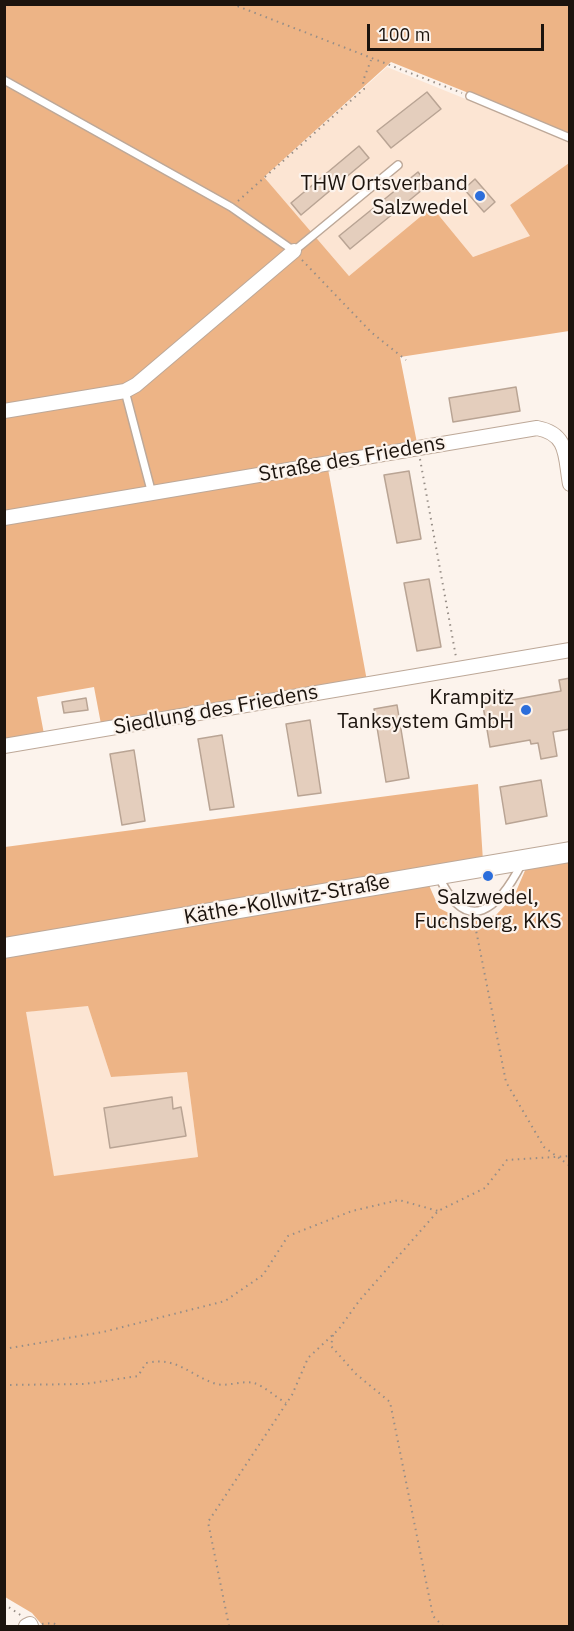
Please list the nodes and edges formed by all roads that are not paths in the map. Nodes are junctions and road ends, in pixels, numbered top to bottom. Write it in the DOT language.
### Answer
graph roads {
  1 [pos="4,80"];
  2 [pos="470,96"];
  3 [pos="570,138"];
  4 [pos="398,165"];
  5 [pos="294,251"];
  6 [pos="125,390"];
  7 [pos="4,411"];
  8 [pos="570,484"];
  9 [pos="153,494"];
  10 [pos="4,518"];
  11 [pos="570,650"];
  12 [pos="4,746"];
  13 [pos="570,852"];
  14 [pos="523,860"];
  15 [pos="438,875"];
  16 [pos="4,948"];
  1 -- 5 [label="lane"];
  2 -- 3 [label="lane"];
  4 -- 5 [label="lane"];
  5 -- 6 [label="street"];
  6 -- 7 [label="street"];
  6 -- 9 [label="lane"];
  8 -- 9 [label="street, Straße des Friedens"];
  9 -- 10 [label="street, Straße des Friedens"];
  11 -- 12 [label="street, Siedlung des Friedens"];
  13 -- 14 [label="main road, Käthe-Kollwitz-Straße"];
  14 -- 15 [label="main road, Käthe-Kollwitz-Straße"];
  14 -- 15 [label="lane"];
  15 -- 16 [label="main road, Käthe-Kollwitz-Straße"];
}
